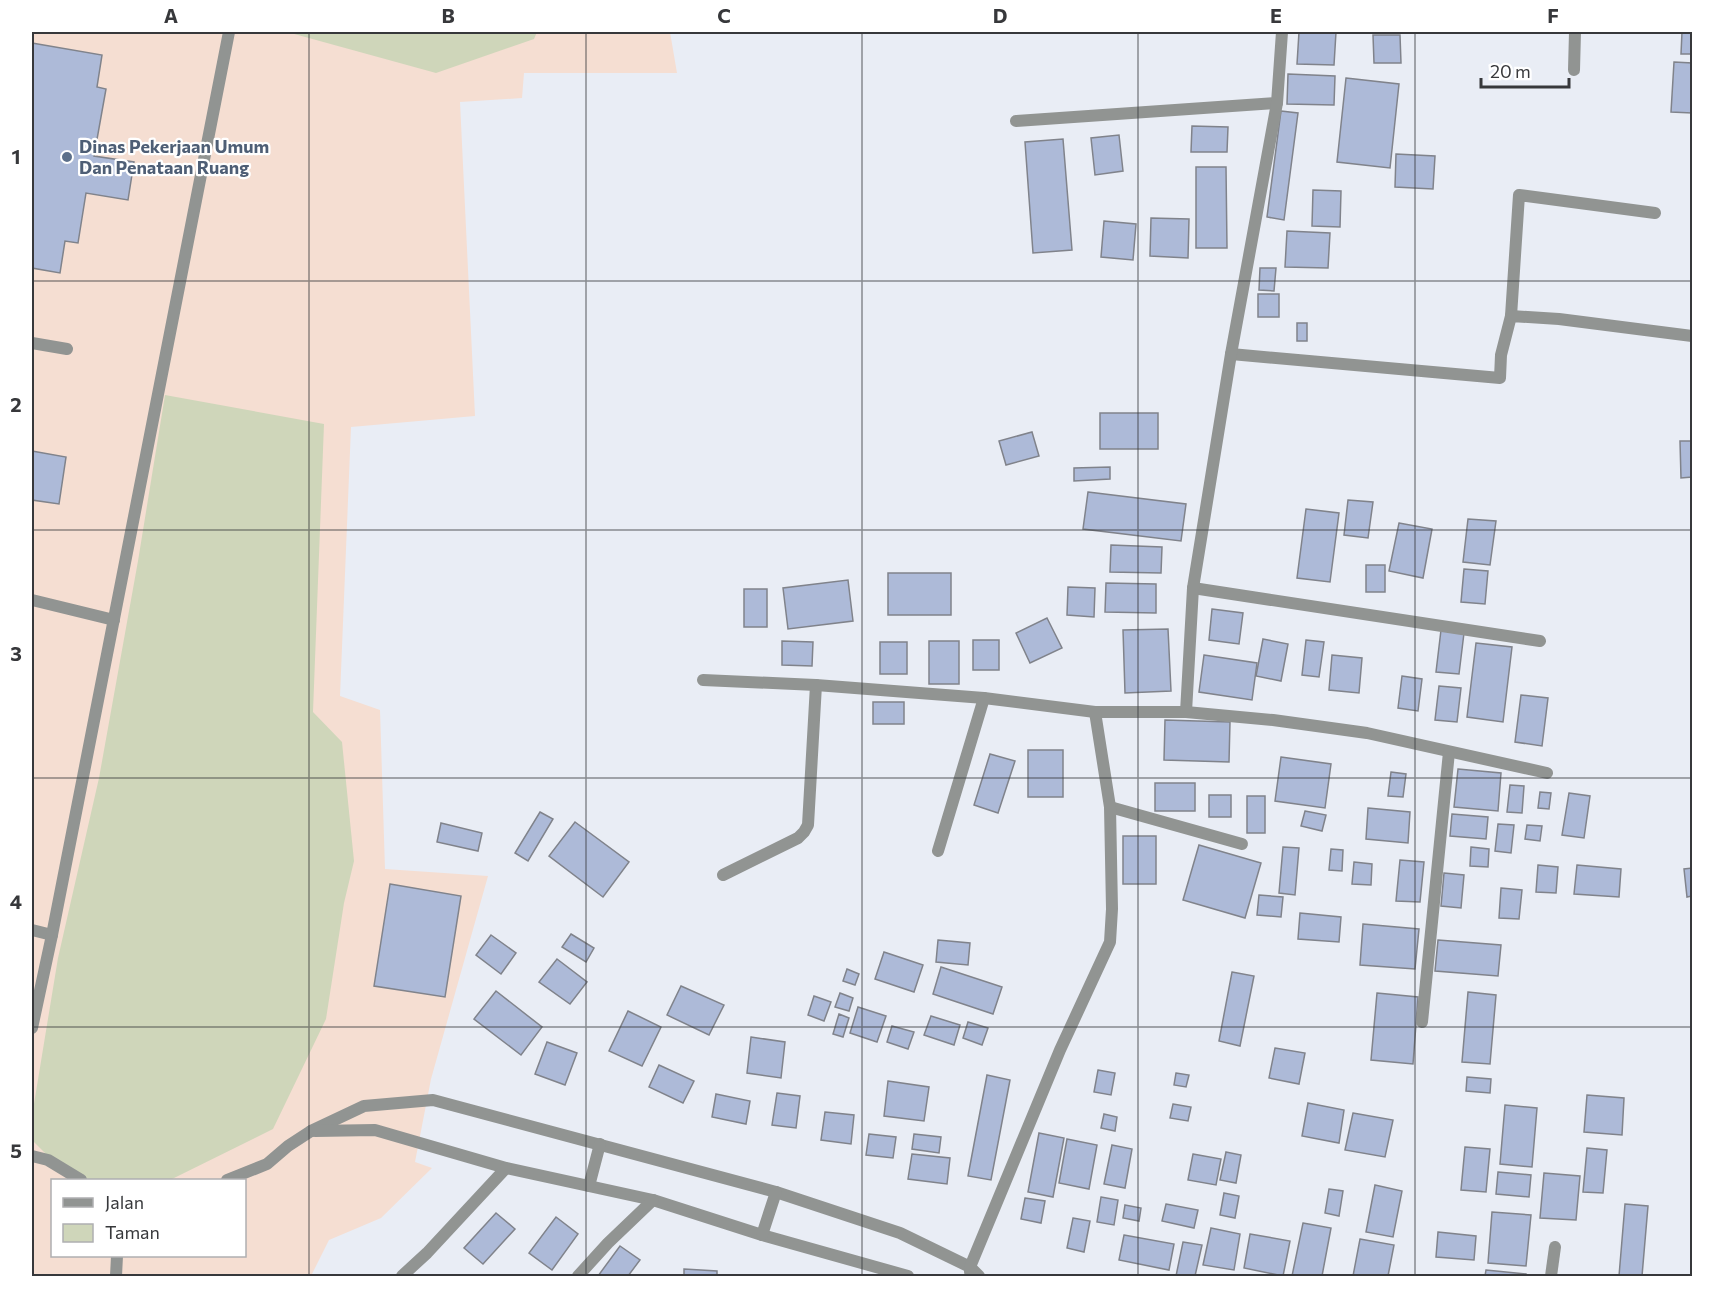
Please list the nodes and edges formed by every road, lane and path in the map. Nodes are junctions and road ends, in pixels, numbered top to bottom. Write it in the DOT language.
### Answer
graph roads {
  1 [pos="230,32"];
  2 [pos="1282,32"];
  3 [pos="1575,32"];
  4 [pos="1574,70"];
  5 [pos="1277,103"];
  6 [pos="1016,122"];
  7 [pos="1655,213"];
  8 [pos="1511,316"];
  9 [pos="1692,336"];
  10 [pos="32,343"];
  11 [pos="67,349"];
  12 [pos="1231,354"];
  13 [pos="1193,588"];
  14 [pos="32,600"];
  15 [pos="114,620"];
  16 [pos="1540,641"];
  17 [pos="703,680"];
  18 [pos="816,685"];
  19 [pos="984,698"];
  20 [pos="1095,711"];
  21 [pos="1186,712"];
  22 [pos="1449,752"];
  23 [pos="1547,773"];
  24 [pos="1110,807"];
  25 [pos="1242,844"];
  26 [pos="938,851"];
  27 [pos="723,875"];
  28 [pos="32,930"];
  29 [pos="52,935"];
  30 [pos="1422,1022"];
  31 [pos="32,1028"];
  32 [pos="311,1131"];
  33 [pos="600,1144"];
  34 [pos="33,1155"];
  35 [pos="506,1168"];
  36 [pos="79,1179"];
  37 [pos="230,1179"];
  38 [pos="589,1186"];
  39 [pos="776,1192"];
  40 [pos="653,1200"];
  41 [pos="762,1235"];
  42 [pos="1556,1247"];
  43 [pos="117,1257"];
  44 [pos="970,1272"];
  45 [pos="116,1276"];
  46 [pos="402,1276"];
  47 [pos="578,1276"];
  48 [pos="908,1276"];
  49 [pos="979,1276"];
  50 [pos="1551,1276"];
  1 -- 15 [label="street"];
  2 -- 5 [label="street"];
  3 -- 4 [label="street"];
  5 -- 6 [label="street"];
  5 -- 12 [label="street"];
  7 -- 8 [label="street"];
  8 -- 9 [label="street"];
  8 -- 12 [label="street"];
  10 -- 11 [label="street"];
  12 -- 13 [label="street"];
  13 -- 16 [label="street"];
  13 -- 21 [label="street"];
  14 -- 15 [label="street"];
  15 -- 29 [label="street"];
  17 -- 18 [label="street"];
  18 -- 19 [label="street"];
  18 -- 27 [label="street"];
  19 -- 20 [label="street"];
  19 -- 26 [label="street"];
  20 -- 21 [label="street"];
  20 -- 24 [label="street"];
  21 -- 22 [label="street"];
  22 -- 23 [label="street"];
  22 -- 30 [label="street"];
  24 -- 25 [label="street"];
  24 -- 44 [label="street"];
  28 -- 29 [label="street"];
  29 -- 31 [label="street"];
  32 -- 33 [label="street"];
  32 -- 35 [label="street"];
  32 -- 37 [label="street"];
  33 -- 38 [label="street"];
  33 -- 39 [label="street"];
  34 -- 36 [label="street"];
  35 -- 38 [label="street"];
  35 -- 46 [label="street"];
  38 -- 40 [label="street"];
  39 -- 41 [label="street"];
  39 -- 44 [label="street"];
  40 -- 41 [label="street"];
  40 -- 47 [label="street"];
  41 -- 48 [label="street"];
  42 -- 50 [label="street"];
  43 -- 45 [label="street"];
  44 -- 49 [label="street"];
}
